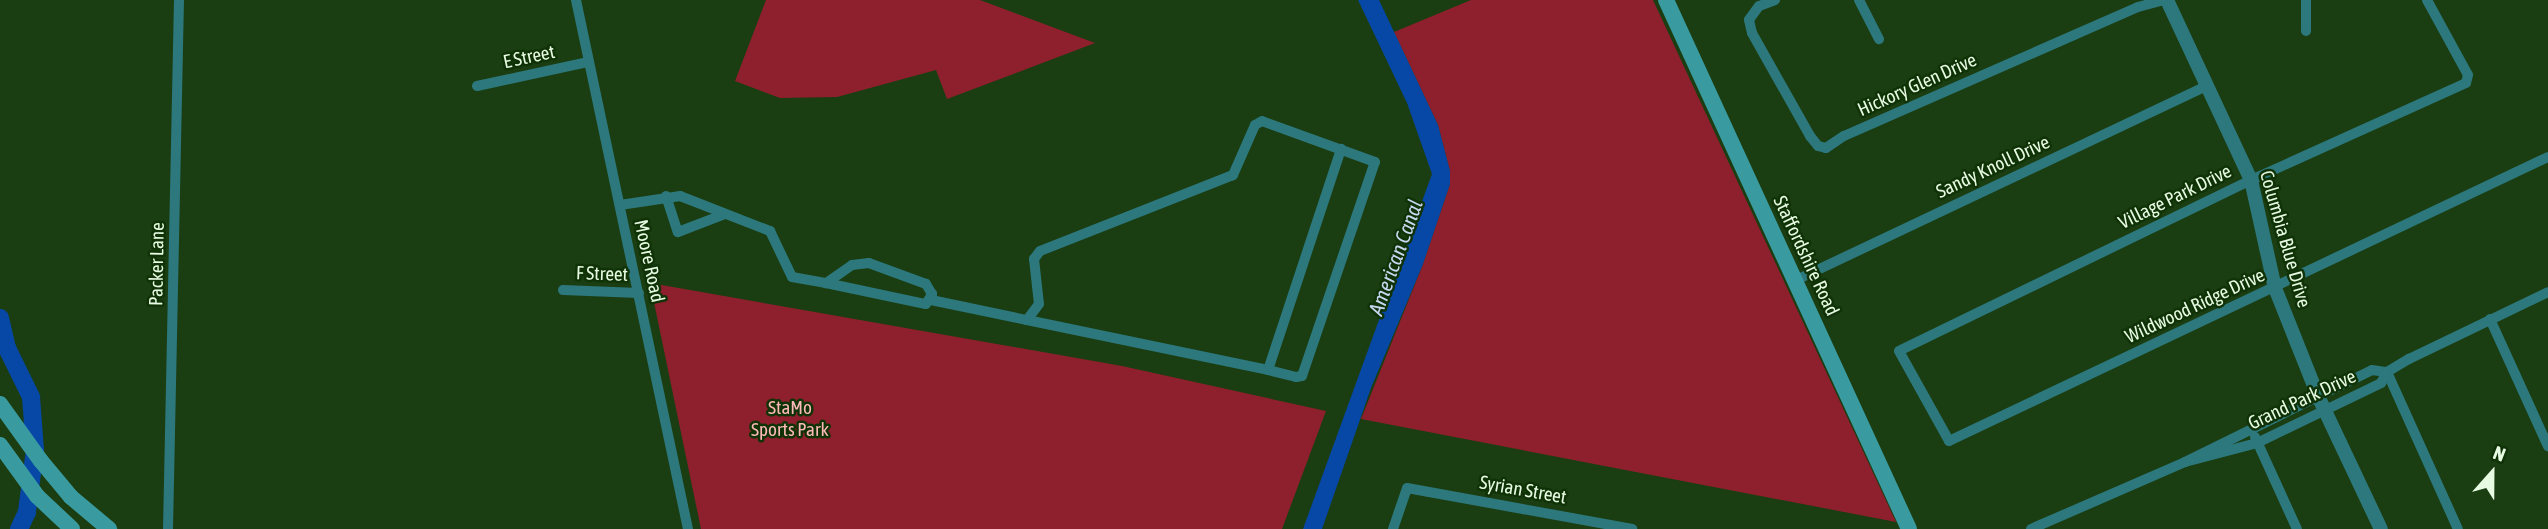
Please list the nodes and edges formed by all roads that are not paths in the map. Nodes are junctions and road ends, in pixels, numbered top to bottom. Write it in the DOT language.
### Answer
graph roads {
  1 [pos="179,0"];
  2 [pos="576,0"];
  3 [pos="1666,0"];
  4 [pos="1775,0"];
  5 [pos="1859,0"];
  6 [pos="2166,0"];
  7 [pos="2306,0"];
  8 [pos="2428,3"];
  9 [pos="2306,31"];
  10 [pos="1879,39"];
  11 [pos="588,62"];
  12 [pos="2208,85"];
  13 [pos="477,86"];
  14 [pos="1341,149"];
  15 [pos="2548,158"];
  16 [pos="2251,180"];
  17 [pos="666,196"];
  18 [pos="620,205"];
  19 [pos="725,214"];
  20 [pos="1794,281"];
  21 [pos="826,284"];
  22 [pos="2276,288"];
  23 [pos="563,290"];
  24 [pos="2548,292"];
  25 [pos="639,293"];
  26 [pos="930,300"];
  27 [pos="2490,319"];
  28 [pos="1027,320"];
  29 [pos="1899,351"];
  30 [pos="1268,370"];
  31 [pos="2387,372"];
  32 [pos="2318,396"];
  33 [pos="0,404"];
  34 [pos="2324,411"];
  35 [pos="2252,428"];
  36 [pos="2257,443"];
  37 [pos="0,445"];
  38 [pos="2548,446"];
  39 [pos="2185,462"];
  40 [pos="72,529"];
  41 [pos="109,529"];
  42 [pos="167,529"];
  43 [pos="688,529"];
  44 [pos="1393,529"];
  45 [pos="1632,529"];
  46 [pos="1909,529"];
  47 [pos="2031,529"];
  48 [pos="2297,529"];
  49 [pos="2381,529"];
  50 [pos="2458,529"];
  1 -- 42 [label="street, Packer Lane"];
  2 -- 11 [label="street, Moore Road"];
  3 -- 20 [label="main road, Staffordshire Road"];
  4 -- 6 [label="street, Hickory Glen Drive"];
  5 -- 10 [label="street"];
  6 -- 12 [label="street, Columbia Blue Drive"];
  7 -- 9 [label="street"];
  8 -- 16 [label="street, Village Park Drive"];
  11 -- 13 [label="street, E Street"];
  11 -- 18 [label="street, Moore Road"];
  12 -- 16 [label="street, Columbia Blue Drive"];
  12 -- 20 [label="street, Sandy Knoll Drive"];
  14 -- 28 [label="street"];
  14 -- 30 [label="street"];
  14 -- 30 [label="street"];
  15 -- 22 [label="street, Wildwood Ridge Drive"];
  16 -- 22 [label="street, Columbia Blue Drive"];
  16 -- 29 [label="street, Village Park Drive"];
  17 -- 18 [label="street"];
  17 -- 19 [label="street"];
  17 -- 19 [label="street"];
  18 -- 25 [label="street, Moore Road"];
  19 -- 21 [label="street"];
  20 -- 46 [label="main road, Staffordshire Road"];
  21 -- 26 [label="street"];
  21 -- 26 [label="street"];
  22 -- 29 [label="street, Wildwood Ridge Drive"];
  22 -- 32 [label="street, Columbia Blue Drive"];
  23 -- 25 [label="street, F Street"];
  24 -- 27 [label="street, Grand Park Drive"];
  25 -- 43 [label="street, Moore Road"];
  26 -- 28 [label="street"];
  27 -- 31 [label="street, Grand Park Drive"];
  27 -- 38 [label="street"];
  28 -- 30 [label="street"];
  31 -- 32 [label="street, Grand Park Drive"];
  31 -- 34 [label="street, Grand Park Drive"];
  31 -- 50 [label="street"];
  32 -- 34 [label="street, Columbia Blue Drive"];
  32 -- 35 [label="street, Grand Park Drive"];
  33 -- 41 [label="main road"];
  34 -- 36 [label="street, Grand Park Drive"];
  34 -- 49 [label="street, Columbia Blue Drive"];
  35 -- 36 [label="street"];
  35 -- 39 [label="street, Grand Park Drive"];
  36 -- 39 [label="street, Grand Park Drive"];
  36 -- 48 [label="street"];
  37 -- 40 [label="main road"];
  39 -- 47 [label="street, Grand Park Drive"];
  44 -- 45 [label="street, Syrian Street"];
}
